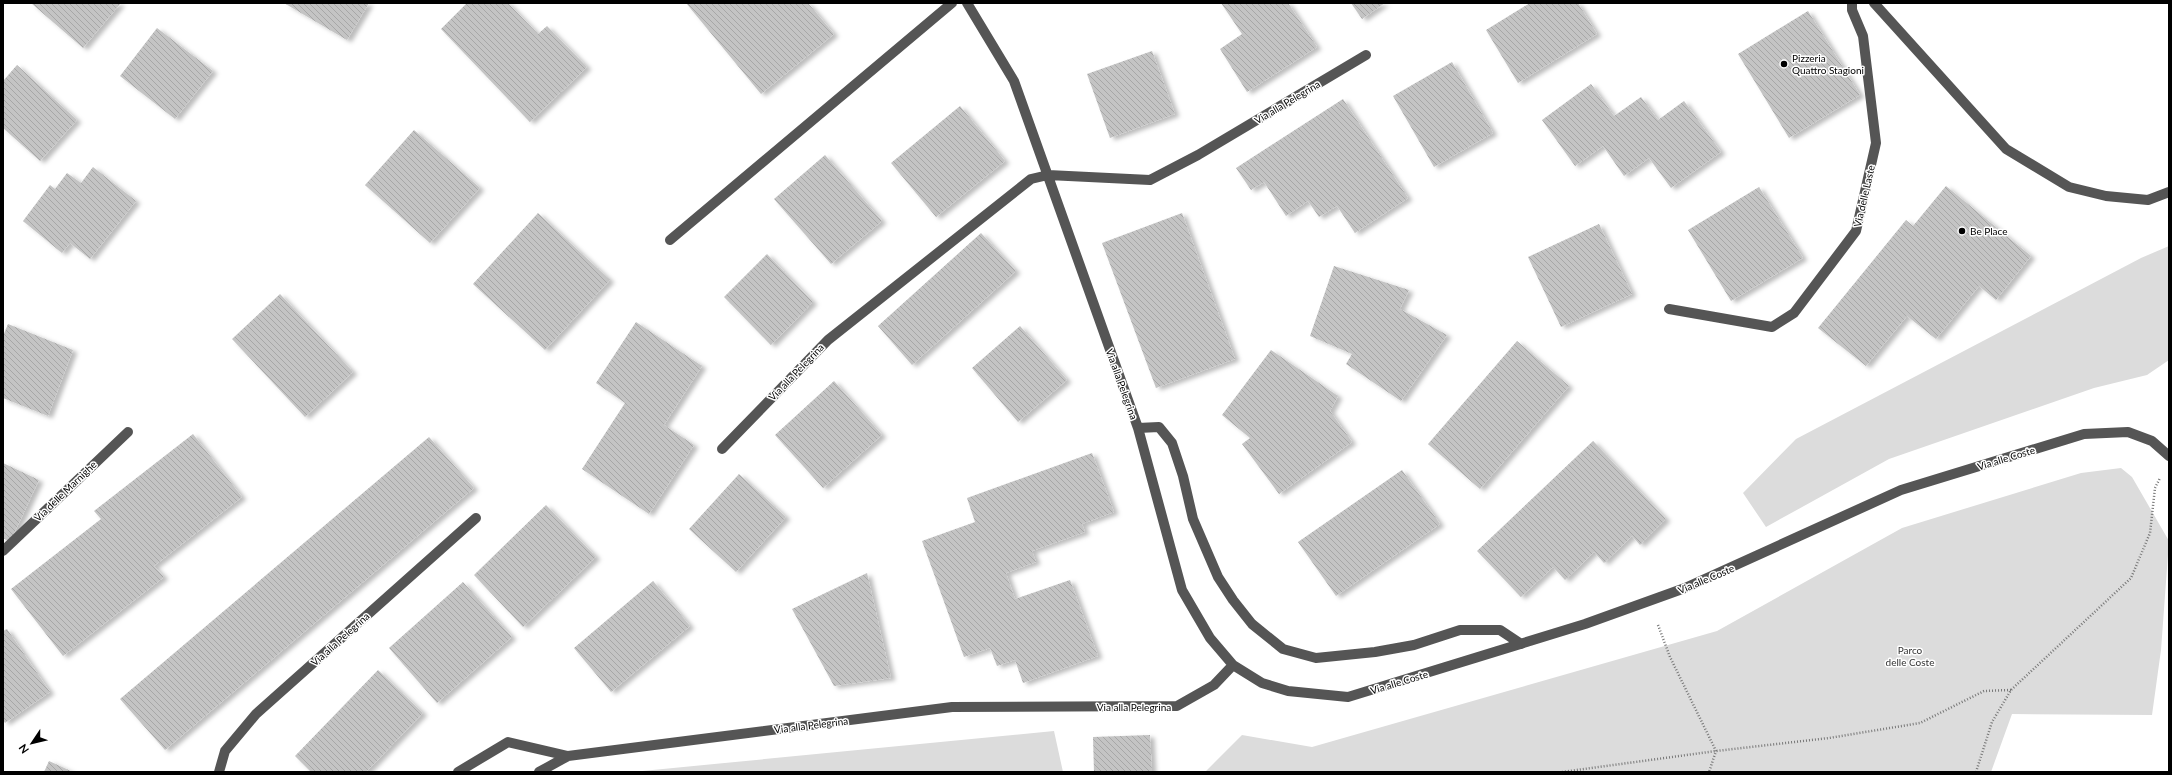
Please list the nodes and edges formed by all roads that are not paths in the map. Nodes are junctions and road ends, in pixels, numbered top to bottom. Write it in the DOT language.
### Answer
graph roads {
  1 [pos="952,3"];
  2 [pos="967,3"];
  3 [pos="1852,3"];
  4 [pos="1874,3"];
  5 [pos="1366,55"];
  6 [pos="1048,175"];
  7 [pos="2169,192"];
  8 [pos="670,240"];
  9 [pos="1669,309"];
  10 [pos="1138,428"];
  11 [pos="128,432"];
  12 [pos="722,449"];
  13 [pos="2169,456"];
  14 [pos="476,518"];
  15 [pos="3,551"];
  16 [pos="1521,644"];
  17 [pos="1233,665"];
  18 [pos="568,756"];
  19 [pos="219,772"];
  20 [pos="458,772"];
  21 [pos="539,772"];
  1 -- 8 [label="street"];
  2 -- 6 [label="street, Via alla Pelegrina"];
  3 -- 9 [label="street, Via delle Laste"];
  4 -- 7 [label="street"];
  5 -- 6 [label="street, Via alla Pelegrina"];
  6 -- 10 [label="street, Via alla Pelegrina"];
  6 -- 12 [label="street, Via alla Pelegrina"];
  10 -- 16 [label="street"];
  10 -- 17 [label="street, Via alla Pelegrina"];
  11 -- 15 [label="street, Via delle Marnighe"];
  13 -- 16 [label="street, Via alle Coste"];
  14 -- 19 [label="street, Via alla Pelegrina"];
  16 -- 17 [label="street, Via alle Coste"];
  17 -- 18 [label="street, Via alla Pelegrina"];
  18 -- 20 [label="street, Via alla Pelegrina"];
  18 -- 21 [label="street, Via alla Pelegrina"];
}
